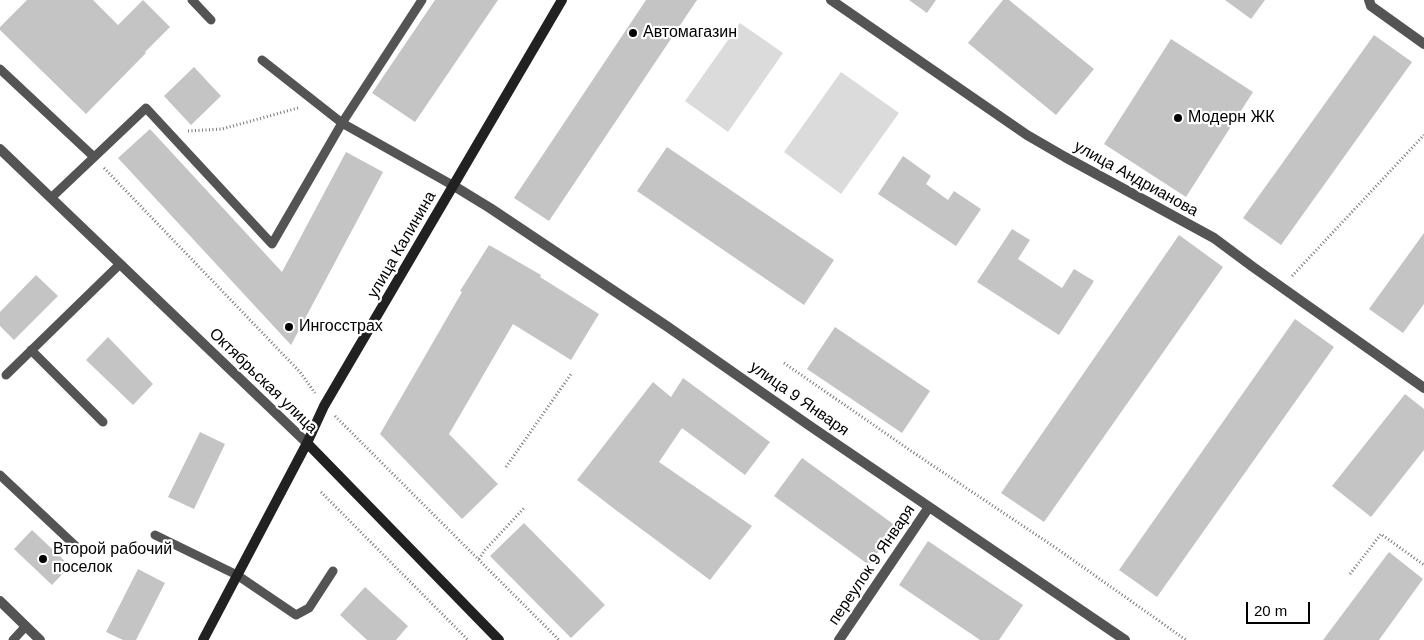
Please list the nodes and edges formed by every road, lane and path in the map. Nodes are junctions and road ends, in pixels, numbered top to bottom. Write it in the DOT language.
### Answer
graph roads {
  1 [pos="192,0"];
  2 [pos="422,0"];
  3 [pos="562,0"];
  4 [pos="831,0"];
  5 [pos="1369,0"];
  6 [pos="212,20"];
  7 [pos="1424,44"];
  8 [pos="262,60"];
  9 [pos="0,69"];
  10 [pos="316,103"];
  11 [pos="342,123"];
  12 [pos="170,132"];
  13 [pos="1424,135"];
  14 [pos="0,149"];
  15 [pos="94,157"];
  16 [pos="454,186"];
  17 [pos="51,198"];
  18 [pos="120,264"];
  19 [pos="1291,277"];
  20 [pos="31,350"];
  21 [pos="784,363"];
  22 [pos="300,372"];
  23 [pos="571,374"];
  24 [pos="6,375"];
  25 [pos="1424,388"];
  26 [pos="103,422"];
  27 [pos="354,434"];
  28 [pos="307,443"];
  29 [pos="506,467"];
  30 [pos="2,481"];
  31 [pos="321,492"];
  32 [pos="525,507"];
  33 [pos="930,507"];
  34 [pos="155,535"];
  35 [pos="82,552"];
  36 [pos="479,559"];
  37 [pos="1424,565"];
  38 [pos="333,571"];
  39 [pos="1350,574"];
  40 [pos="237,576"];
  41 [pos="0,601"];
  42 [pos="26,626"];
  43 [pos="13,640"];
  44 [pos="40,640"];
  45 [pos="203,640"];
  46 [pos="468,640"];
  47 [pos="499,640"];
  48 [pos="559,640"];
  49 [pos="839,640"];
  50 [pos="1125,640"];
  51 [pos="1186,640"];
  1 -- 6 [label="lane"];
  2 -- 11 [label="lane"];
  3 -- 16 [label="main road, улица Калинина"];
  4 -- 25 [label="street, улица Андрианова"];
  5 -- 7 [label="street"];
  8 -- 10 [label="lane"];
  9 -- 15 [label="lane"];
  10 -- 11 [label="lane"];
  10 -- 12 [label="path"];
  11 -- 12 [label="lane"];
  11 -- 16 [label="lane"];
  12 -- 15 [label="lane"];
  13 -- 19 [label="path"];
  14 -- 17 [label="street, Октябрьская улица"];
  15 -- 17 [label="lane"];
  15 -- 22 [label="path"];
  16 -- 28 [label="main road, улица Калинина"];
  16 -- 33 [label="street, улица 9 Января"];
  17 -- 18 [label="street, Октябрьская улица"];
  18 -- 20 [label="lane"];
  18 -- 28 [label="street, Октябрьская улица"];
  20 -- 24 [label="lane"];
  20 -- 26 [label="lane"];
  21 -- 51 [label="path"];
  23 -- 29 [label="path"];
  27 -- 36 [label="path"];
  28 -- 40 [label="main road, улица Калинина"];
  28 -- 47 [label="main road, Октябрьская улица"];
  30 -- 35 [label="lane"];
  31 -- 46 [label="path"];
  32 -- 36 [label="path"];
  33 -- 49 [label="street, переулок 9 Января"];
  33 -- 50 [label="street, улица 9 Января"];
  34 -- 40 [label="lane"];
  36 -- 48 [label="path"];
  37 -- 39 [label="path"];
  38 -- 40 [label="lane"];
  40 -- 45 [label="main road, улица Калинина"];
  41 -- 42 [label="street"];
  42 -- 43 [label="lane"];
  42 -- 44 [label="street"];
}
